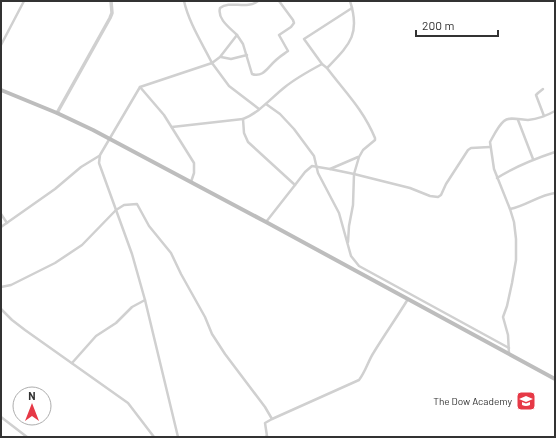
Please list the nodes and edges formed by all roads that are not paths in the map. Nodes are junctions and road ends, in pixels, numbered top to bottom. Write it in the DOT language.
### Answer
graph roads {
  1 [pos="24,1"];
  2 [pos="111,1"];
  3 [pos="184,1"];
  4 [pos="258,1"];
  5 [pos="279,1"];
  6 [pos="350,1"];
  7 [pos="352,8"];
  8 [pos="237,35"];
  9 [pos="1,45"];
  10 [pos="247,55"];
  11 [pos="220,57"];
  12 [pos="212,63"];
  13 [pos="322,64"];
  14 [pos="326,68"];
  15 [pos="140,87"];
  16 [pos="543,89"];
  17 [pos="1,90"];
  18 [pos="266,104"];
  19 [pos="259,109"];
  20 [pos="555,111"];
  21 [pos="57,113"];
  22 [pos="544,116"];
  23 [pos="243,119"];
  24 [pos="518,120"];
  25 [pos="172,127"];
  26 [pos="110,139"];
  27 [pos="491,147"];
  28 [pos="555,152"];
  29 [pos="100,155"];
  30 [pos="359,157"];
  31 [pos="533,159"];
  32 [pos="317,166"];
  33 [pos="330,169"];
  34 [pos="354,174"];
  35 [pos="497,178"];
  36 [pos="191,182"];
  37 [pos="295,185"];
  38 [pos="555,193"];
  39 [pos="510,209"];
  40 [pos="116,210"];
  41 [pos="1,214"];
  42 [pos="266,222"];
  43 [pos="7,223"];
  44 [pos="1,227"];
  45 [pos="348,243"];
  46 [pos="1,288"];
  47 [pos="408,299"];
  48 [pos="145,300"];
  49 [pos="1,309"];
  50 [pos="509,348"];
  51 [pos="509,354"];
  52 [pos="72,363"];
  53 [pos="555,379"];
  54 [pos="1,417"];
  55 [pos="272,419"];
  56 [pos="27,437"];
  57 [pos="154,437"];
  58 [pos="178,437"];
  59 [pos="265,437"];
  1 -- 9 [label="street"];
  2 -- 21 [label="street"];
  3 -- 12 [label="street"];
  4 -- 8 [label="street"];
  5 -- 10 [label="street"];
  6 -- 7 [label="street"];
  7 -- 13 [label="street"];
  7 -- 14 [label="street"];
  8 -- 10 [label="street"];
  8 -- 11 [label="street"];
  10 -- 11 [label="street"];
  11 -- 12 [label="street"];
  12 -- 15 [label="street"];
  12 -- 19 [label="street"];
  13 -- 14 [label="street"];
  13 -- 18 [label="street"];
  14 -- 30 [label="street"];
  15 -- 25 [label="street"];
  15 -- 26 [label="street"];
  16 -- 22 [label="street"];
  17 -- 21 [label="main road"];
  18 -- 19 [label="street"];
  18 -- 32 [label="street"];
  19 -- 23 [label="street"];
  20 -- 22 [label="street"];
  21 -- 26 [label="main road"];
  22 -- 24 [label="street"];
  23 -- 25 [label="street"];
  23 -- 37 [label="street"];
  24 -- 27 [label="street"];
  24 -- 31 [label="street"];
  25 -- 36 [label="street"];
  26 -- 29 [label="street"];
  26 -- 36 [label="main road"];
  27 -- 34 [label="street"];
  27 -- 35 [label="street"];
  28 -- 31 [label="street"];
  29 -- 40 [label="street"];
  29 -- 43 [label="street"];
  30 -- 33 [label="street"];
  30 -- 34 [label="street"];
  31 -- 35 [label="street"];
  32 -- 33 [label="street"];
  32 -- 37 [label="street"];
  32 -- 45 [label="street"];
  33 -- 34 [label="street"];
  34 -- 45 [label="street"];
  35 -- 39 [label="street"];
  36 -- 42 [label="main road"];
  37 -- 42 [label="street"];
  38 -- 39 [label="street"];
  39 -- 50 [label="street"];
  40 -- 46 [label="street"];
  40 -- 48 [label="street"];
  40 -- 55 [label="street"];
  41 -- 43 [label="street"];
  42 -- 47 [label="main road"];
  43 -- 44 [label="street"];
  45 -- 50 [label="street"];
  47 -- 51 [label="main road"];
  47 -- 55 [label="street"];
  48 -- 52 [label="street"];
  48 -- 58 [label="street"];
  49 -- 52 [label="street"];
  50 -- 51 [label="street"];
  51 -- 53 [label="main road"];
  52 -- 57 [label="street"];
  54 -- 56 [label="street"];
  55 -- 59 [label="street"];
}
